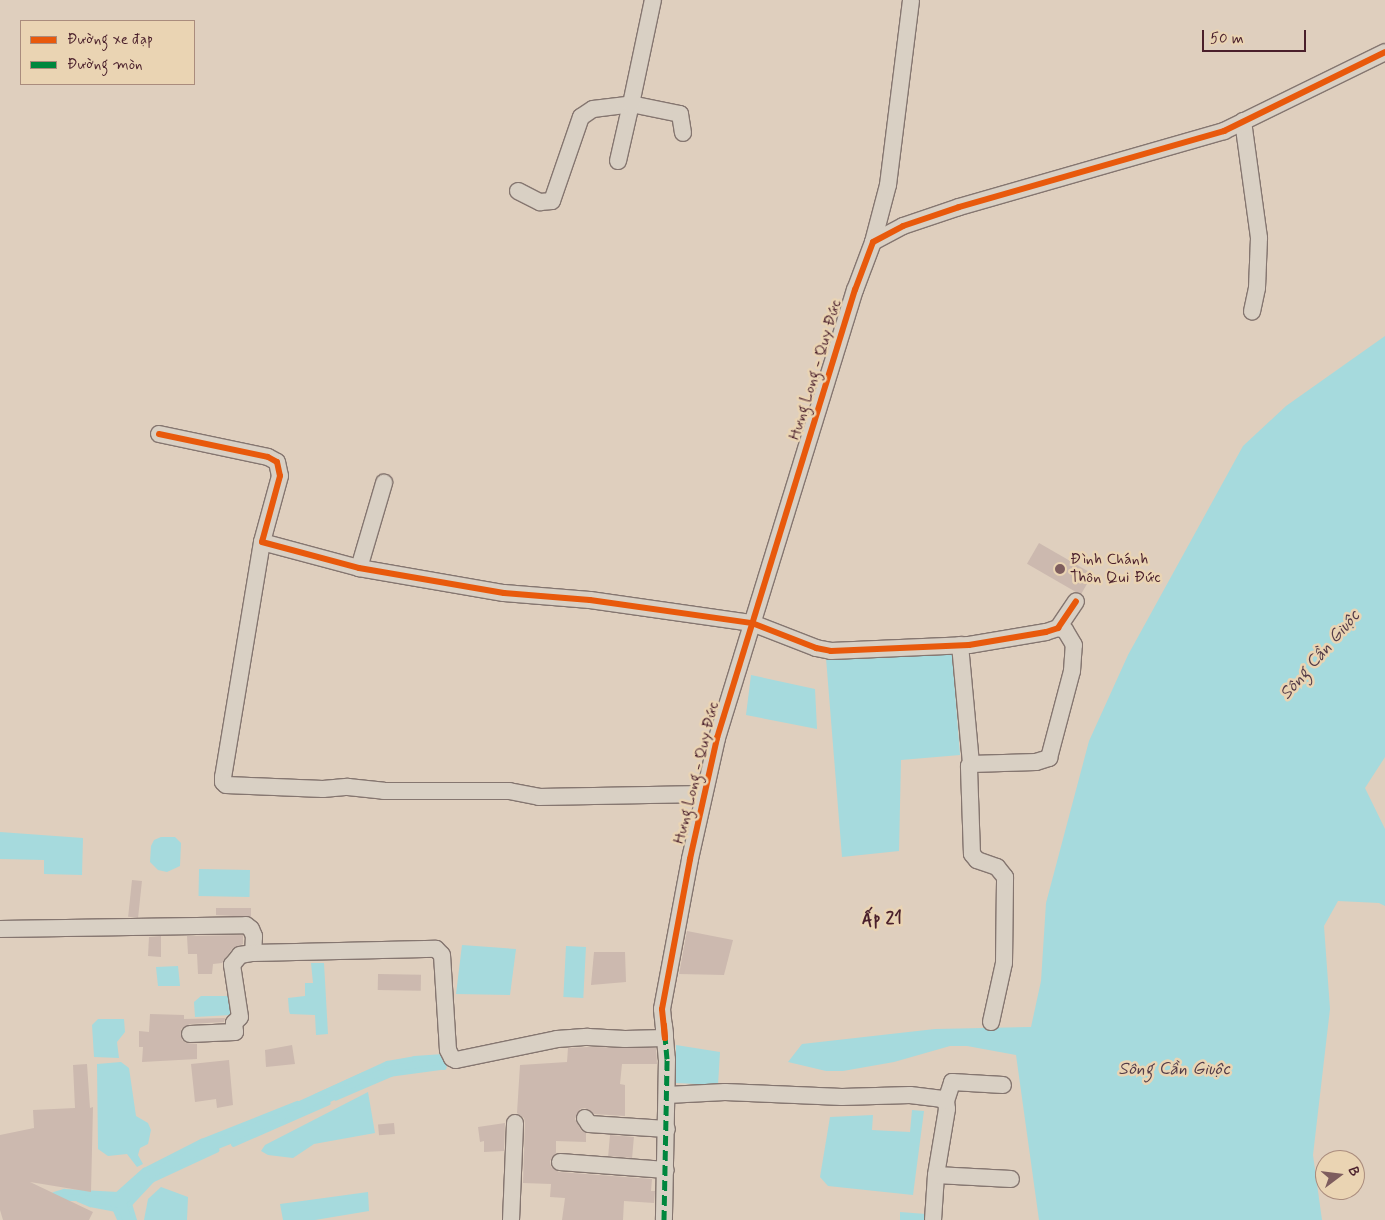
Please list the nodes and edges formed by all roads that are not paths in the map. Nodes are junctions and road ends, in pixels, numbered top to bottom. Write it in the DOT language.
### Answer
graph roads {
  1 [pos="653,0"];
  2 [pos="912,0"];
  3 [pos="1385,52"];
  4 [pos="631,104"];
  5 [pos="1243,121"];
  6 [pos="683,133"];
  7 [pos="618,161"];
  8 [pos="518,191"];
  9 [pos="873,242"];
  10 [pos="1252,311"];
  11 [pos="159,434"];
  12 [pos="384,484"];
  13 [pos="262,542"];
  14 [pos="359,568"];
  15 [pos="1076,601"];
  16 [pos="752,623"];
  17 [pos="1058,628"];
  18 [pos="960,645"];
  19 [pos="971,764"];
  20 [pos="704,794"];
  21 [pos="0,929"];
  22 [pos="252,953"];
  23 [pos="990,1022"];
  24 [pos="665,1032"];
  25 [pos="190,1034"];
  26 [pos="1003,1085"];
  27 [pos="667,1095"];
  28 [pos="946,1101"];
  29 [pos="585,1118"];
  30 [pos="515,1123"];
  31 [pos="667,1129"];
  32 [pos="560,1162"];
  33 [pos="666,1170"];
  34 [pos="936,1175"];
  35 [pos="1011,1179"];
  36 [pos="511,1220"];
  37 [pos="664,1220"];
  38 [pos="933,1220"];
  1 -- 4 [label="street"];
  2 -- 9 [label="street, Hưng Long - Quy Đức"];
  3 -- 5 [label="street"];
  4 -- 6 [label="street"];
  4 -- 7 [label="street"];
  4 -- 8 [label="street"];
  5 -- 9 [label="street"];
  5 -- 10 [label="street"];
  9 -- 16 [label="street, Hưng Long - Quy Đức"];
  11 -- 13 [label="street"];
  12 -- 14 [label="street"];
  13 -- 14 [label="street"];
  13 -- 20 [label="street"];
  14 -- 16 [label="street"];
  15 -- 17 [label="street"];
  16 -- 18 [label="street"];
  16 -- 20 [label="street, Hưng Long - Quy Đức"];
  17 -- 18 [label="street"];
  17 -- 19 [label="street"];
  18 -- 19 [label="street"];
  19 -- 23 [label="street"];
  20 -- 24 [label="street, Hưng Long - Quy Đức"];
  21 -- 22 [label="street"];
  22 -- 24 [label="street"];
  22 -- 25 [label="street"];
  24 -- 27 [label="street, Hưng Long - Quy Đức"];
  26 -- 28 [label="street"];
  27 -- 28 [label="street"];
  27 -- 31 [label="street, Hưng Long - Quy Đức"];
  28 -- 34 [label="street"];
  29 -- 31 [label="street"];
  30 -- 36 [label="street"];
  31 -- 33 [label="street, Hưng Long - Quy Đức"];
  32 -- 33 [label="street"];
  33 -- 37 [label="street, Hưng Long - Quy Đức"];
  34 -- 35 [label="street"];
  34 -- 38 [label="street"];
}
